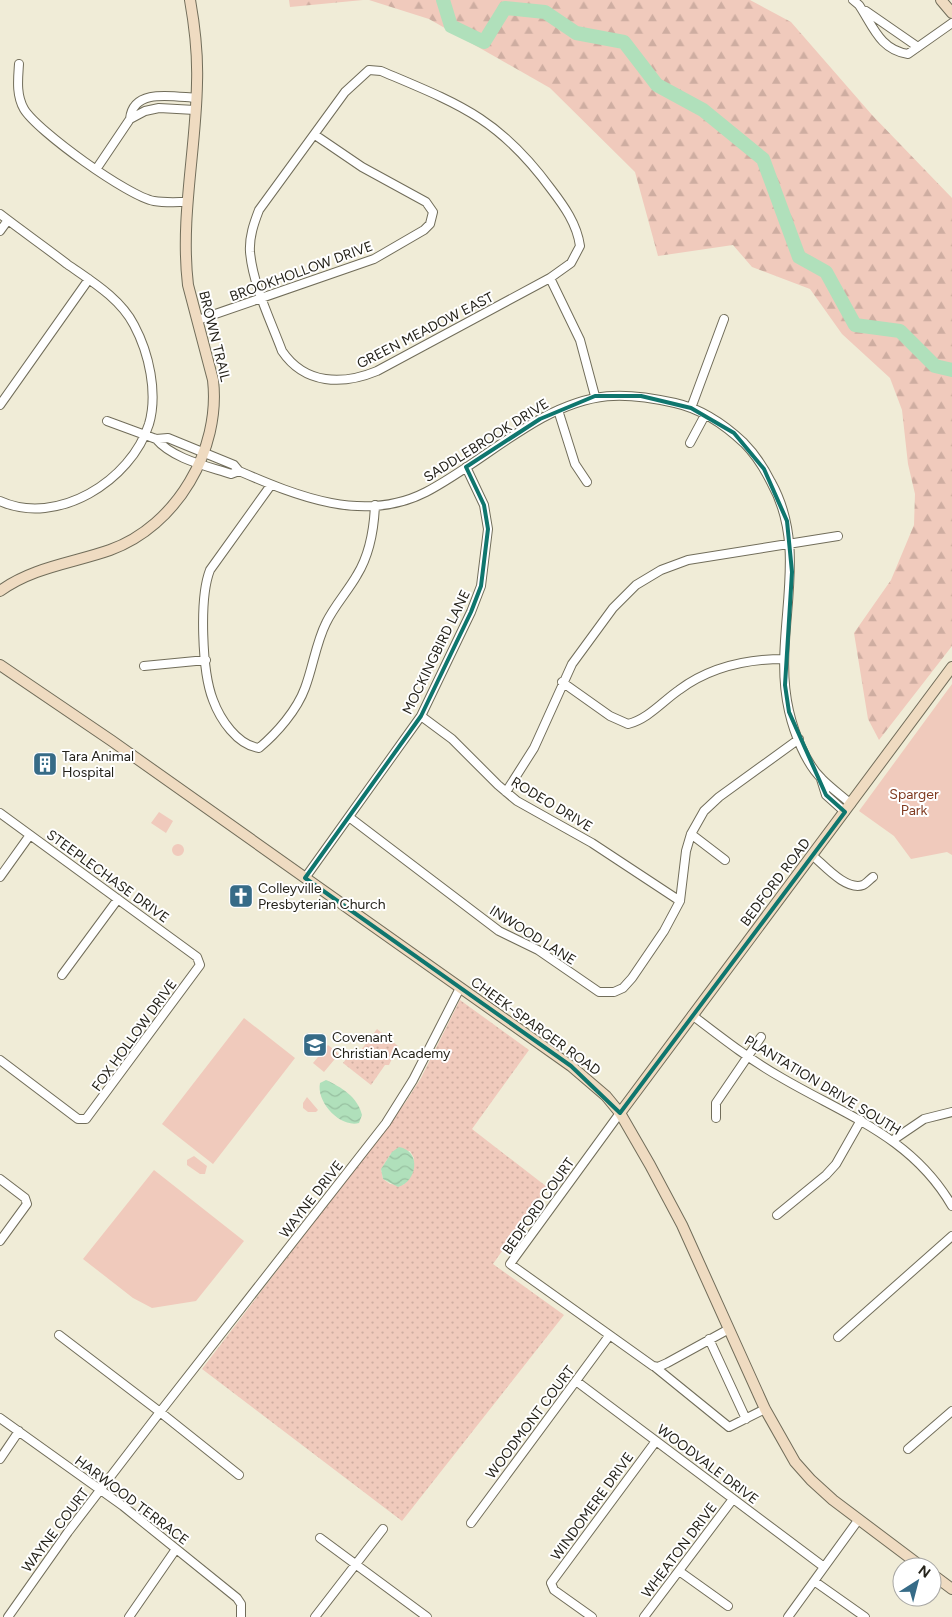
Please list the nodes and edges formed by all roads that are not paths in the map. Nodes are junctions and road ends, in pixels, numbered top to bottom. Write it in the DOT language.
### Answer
graph roads {
  1 [pos="190,0"];
  2 [pos="941,0"];
  3 [pos="856,2"];
  4 [pos="952,13"];
  5 [pos="952,23"];
  6 [pos="918,47"];
  7 [pos="19,64"];
  8 [pos="197,98"];
  9 [pos="196,110"];
  10 [pos="130,119"];
  11 [pos="316,135"];
  12 [pos="97,168"];
  13 [pos="188,202"];
  14 [pos="0,214"];
  15 [pos="8,220"];
  16 [pos="0,231"];
  17 [pos="550,278"];
  18 [pos="89,279"];
  19 [pos="263,299"];
  20 [pos="724,318"];
  21 [pos="198,320"];
  22 [pos="595,396"];
  23 [pos="0,405"];
  24 [pos="691,408"];
  25 [pos="558,410"];
  26 [pos="705,415"];
  27 [pos="107,421"];
  28 [pos="144,434"];
  29 [pos="156,439"];
  30 [pos="690,443"];
  31 [pos="204,452"];
  32 [pos="200,463"];
  33 [pos="466,467"];
  34 [pos="239,471"];
  35 [pos="587,482"];
  36 [pos="271,485"];
  37 [pos="0,501"];
  38 [pos="375,505"];
  39 [pos="838,536"];
  40 [pos="791,543"];
  41 [pos="0,591"];
  42 [pos="784,659"];
  43 [pos="206,660"];
  44 [pos="0,665"];
  45 [pos="144,666"];
  46 [pos="952,666"];
  47 [pos="562,682"];
  48 [pos="421,716"];
  49 [pos="799,739"];
  50 [pos="506,792"];
  51 [pos="848,808"];
  52 [pos="0,813"];
  53 [pos="349,817"];
  54 [pos="691,834"];
  55 [pos="30,835"];
  56 [pos="813,856"];
  57 [pos="726,860"];
  58 [pos="0,876"];
  59 [pos="872,877"];
  60 [pos="305,878"];
  61 [pos="118,899"];
  62 [pos="680,901"];
  63 [pos="200,960"];
  64 [pos="62,975"];
  65 [pos="460,988"];
  66 [pos="692,1015"];
  67 [pos="761,1037"];
  68 [pos="747,1057"];
  69 [pos="0,1060"];
  70 [pos="952,1112"];
  71 [pos="620,1113"];
  72 [pos="716,1118"];
  73 [pos="861,1120"];
  74 [pos="893,1140"];
  75 [pos="0,1179"];
  76 [pos="952,1206"];
  77 [pos="776,1215"];
  78 [pos="952,1236"];
  79 [pos="0,1242"];
  80 [pos="729,1329"];
  81 [pos="59,1335"];
  82 [pos="609,1336"];
  83 [pos="838,1337"];
  84 [pos="709,1339"];
  85 [pos="656,1367"];
  86 [pos="576,1381"];
  87 [pos="765,1409"];
  88 [pos="952,1411"];
  89 [pos="160,1412"];
  90 [pos="0,1418"];
  91 [pos="746,1419"];
  92 [pos="19,1432"];
  93 [pos="656,1441"];
  94 [pos="908,1449"];
  95 [pos="0,1458"];
  96 [pos="239,1475"];
  97 [pos="100,1490"];
  98 [pos="734,1498"];
  99 [pos="859,1519"];
  100 [pos="470,1523"];
  101 [pos="383,1529"];
  102 [pos="320,1538"];
  103 [pos="176,1549"];
  104 [pos="909,1557"];
  105 [pos="355,1564"];
  106 [pos="824,1567"];
  107 [pos="679,1571"];
  108 [pos="814,1580"];
  109 [pos="728,1606"];
  110 [pos="242,1613"];
  111 [pos="8,1617"];
  112 [pos="129,1617"];
  113 [pos="315,1617"];
  114 [pos="427,1617"];
  115 [pos="592,1617"];
  116 [pos="644,1617"];
  117 [pos="788,1617"];
  118 [pos="865,1617"];
  1 -- 8 [label="main road, BROWN TRAIL"];
  2 -- 4 [label="main road"];
  3 -- 6 [label="street"];
  3 -- 6 [label="street"];
  5 -- 6 [label="street"];
  7 -- 12 [label="street"];
  8 -- 9 [label="main road, BROWN TRAIL"];
  8 -- 10 [label="street"];
  9 -- 10 [label="street"];
  9 -- 13 [label="main road, BROWN TRAIL"];
  10 -- 12 [label="street"];
  11 -- 17 [label="street, GREEN MEADOW EAST"];
  11 -- 19 [label="street, GREEN MEADOW EAST"];
  11 -- 19 [label="street, BROOKHOLLOW DRIVE"];
  12 -- 13 [label="street"];
  13 -- 21 [label="main road, BROWN TRAIL"];
  14 -- 15 [label="street"];
  15 -- 16 [label="street"];
  15 -- 18 [label="street"];
  17 -- 19 [label="street, GREEN MEADOW EAST"];
  17 -- 22 [label="street"];
  18 -- 23 [label="street"];
  18 -- 28 [label="street"];
  19 -- 21 [label="street, BROOKHOLLOW DRIVE"];
  20 -- 24 [label="street"];
  21 -- 31 [label="main road, BROWN TRAIL"];
  22 -- 24 [label="street, SADDLEBROOK DRIVE"];
  22 -- 25 [label="street, SADDLEBROOK DRIVE"];
  24 -- 26 [label="street, SADDLEBROOK DRIVE"];
  25 -- 33 [label="street, SADDLEBROOK DRIVE"];
  25 -- 35 [label="street"];
  26 -- 30 [label="street"];
  26 -- 40 [label="street, SADDLEBROOK DRIVE"];
  27 -- 28 [label="street"];
  28 -- 29 [label="street"];
  28 -- 37 [label="street"];
  29 -- 31 [label="street, SADDLEBROOK DRIVE"];
  29 -- 32 [label="street, SADDLEBROOK DRIVE"];
  31 -- 32 [label="main road, BROWN TRAIL"];
  31 -- 34 [label="street, SADDLEBROOK DRIVE"];
  32 -- 34 [label="street, SADDLEBROOK DRIVE"];
  32 -- 41 [label="main road, BROWN TRAIL"];
  33 -- 38 [label="street, SADDLEBROOK DRIVE"];
  33 -- 48 [label="street, MOCKINGBIRD LANE"];
  34 -- 36 [label="street, SADDLEBROOK DRIVE"];
  36 -- 38 [label="street, SADDLEBROOK DRIVE"];
  36 -- 43 [label="street"];
  38 -- 43 [label="street"];
  39 -- 40 [label="street"];
  40 -- 42 [label="street, SADDLEBROOK DRIVE"];
  40 -- 47 [label="street"];
  42 -- 47 [label="street"];
  42 -- 49 [label="street, SADDLEBROOK DRIVE"];
  43 -- 45 [label="street"];
  44 -- 60 [label="main road, CHEEK-SPARGER ROAD"];
  46 -- 51 [label="main road, BEDFORD ROAD"];
  47 -- 50 [label="street"];
  48 -- 50 [label="street, RODEO DRIVE"];
  48 -- 53 [label="street, MOCKINGBIRD LANE"];
  49 -- 51 [label="street, SADDLEBROOK DRIVE"];
  49 -- 54 [label="street, INWOOD LANE"];
  50 -- 62 [label="street, RODEO DRIVE"];
  51 -- 56 [label="main road, BEDFORD ROAD"];
  52 -- 55 [label="street, STEEPLECHASE DRIVE"];
  53 -- 60 [label="street, MOCKINGBIRD LANE"];
  53 -- 62 [label="street, INWOOD LANE"];
  54 -- 57 [label="street"];
  54 -- 62 [label="street, INWOOD LANE"];
  55 -- 58 [label="street"];
  55 -- 61 [label="street, STEEPLECHASE DRIVE"];
  56 -- 59 [label="street"];
  56 -- 66 [label="main road, BEDFORD ROAD"];
  60 -- 65 [label="main road, CHEEK-SPARGER ROAD"];
  61 -- 63 [label="street, STEEPLECHASE DRIVE"];
  61 -- 64 [label="street"];
  63 -- 69 [label="street, FOX HOLLOW DRIVE"];
  65 -- 71 [label="main road, CHEEK-SPARGER ROAD"];
  65 -- 89 [label="street, WAYNE DRIVE"];
  66 -- 68 [label="street, PLANTATION DRIVE SOUTH"];
  66 -- 71 [label="main road, BEDFORD ROAD"];
  67 -- 68 [label="street"];
  68 -- 72 [label="street"];
  68 -- 73 [label="street, PLANTATION DRIVE SOUTH"];
  70 -- 74 [label="street"];
  71 -- 80 [label="main road, CHEEK-SPARGER ROAD"];
  71 -- 82 [label="street, BEDFORD COURT"];
  73 -- 74 [label="street, PLANTATION DRIVE SOUTH"];
  73 -- 77 [label="street"];
  74 -- 76 [label="street, PLANTATION DRIVE SOUTH"];
  75 -- 79 [label="street"];
  78 -- 83 [label="street"];
  80 -- 84 [label="street"];
  80 -- 87 [label="main road, CHEEK-SPARGER ROAD"];
  81 -- 89 [label="street"];
  82 -- 85 [label="street"];
  82 -- 86 [label="street, WOODMONT COURT"];
  84 -- 85 [label="street"];
  84 -- 91 [label="street"];
  85 -- 91 [label="street"];
  86 -- 93 [label="street, WOODVALE DRIVE"];
  86 -- 100 [label="street, WOODMONT COURT"];
  87 -- 91 [label="street"];
  87 -- 99 [label="main road, CHEEK-SPARGER ROAD"];
  88 -- 94 [label="street"];
  89 -- 96 [label="street"];
  89 -- 97 [label="street, WAYNE COURT"];
  90 -- 92 [label="street, HARWOOD TERRACE"];
  92 -- 95 [label="street"];
  92 -- 97 [label="street, HARWOOD TERRACE"];
  93 -- 98 [label="street, WOODVALE DRIVE"];
  93 -- 115 [label="street, WINDOMERE DRIVE"];
  97 -- 103 [label="street, HARWOOD TERRACE"];
  97 -- 111 [label="street, WAYNE COURT"];
  98 -- 106 [label="street, WOODVALE DRIVE"];
  98 -- 107 [label="street, WHEATON DRIVE"];
  99 -- 104 [label="main road, CHEEK-SPARGER ROAD"];
  99 -- 106 [label="street"];
  101 -- 105 [label="street"];
  102 -- 105 [label="street"];
  103 -- 110 [label="street, HARWOOD TERRACE"];
  103 -- 112 [label="street"];
  105 -- 113 [label="street"];
  105 -- 114 [label="street"];
  106 -- 108 [label="street"];
  107 -- 109 [label="street"];
  107 -- 116 [label="street, WHEATON DRIVE"];
  108 -- 117 [label="street"];
  108 -- 118 [label="street"];
}
